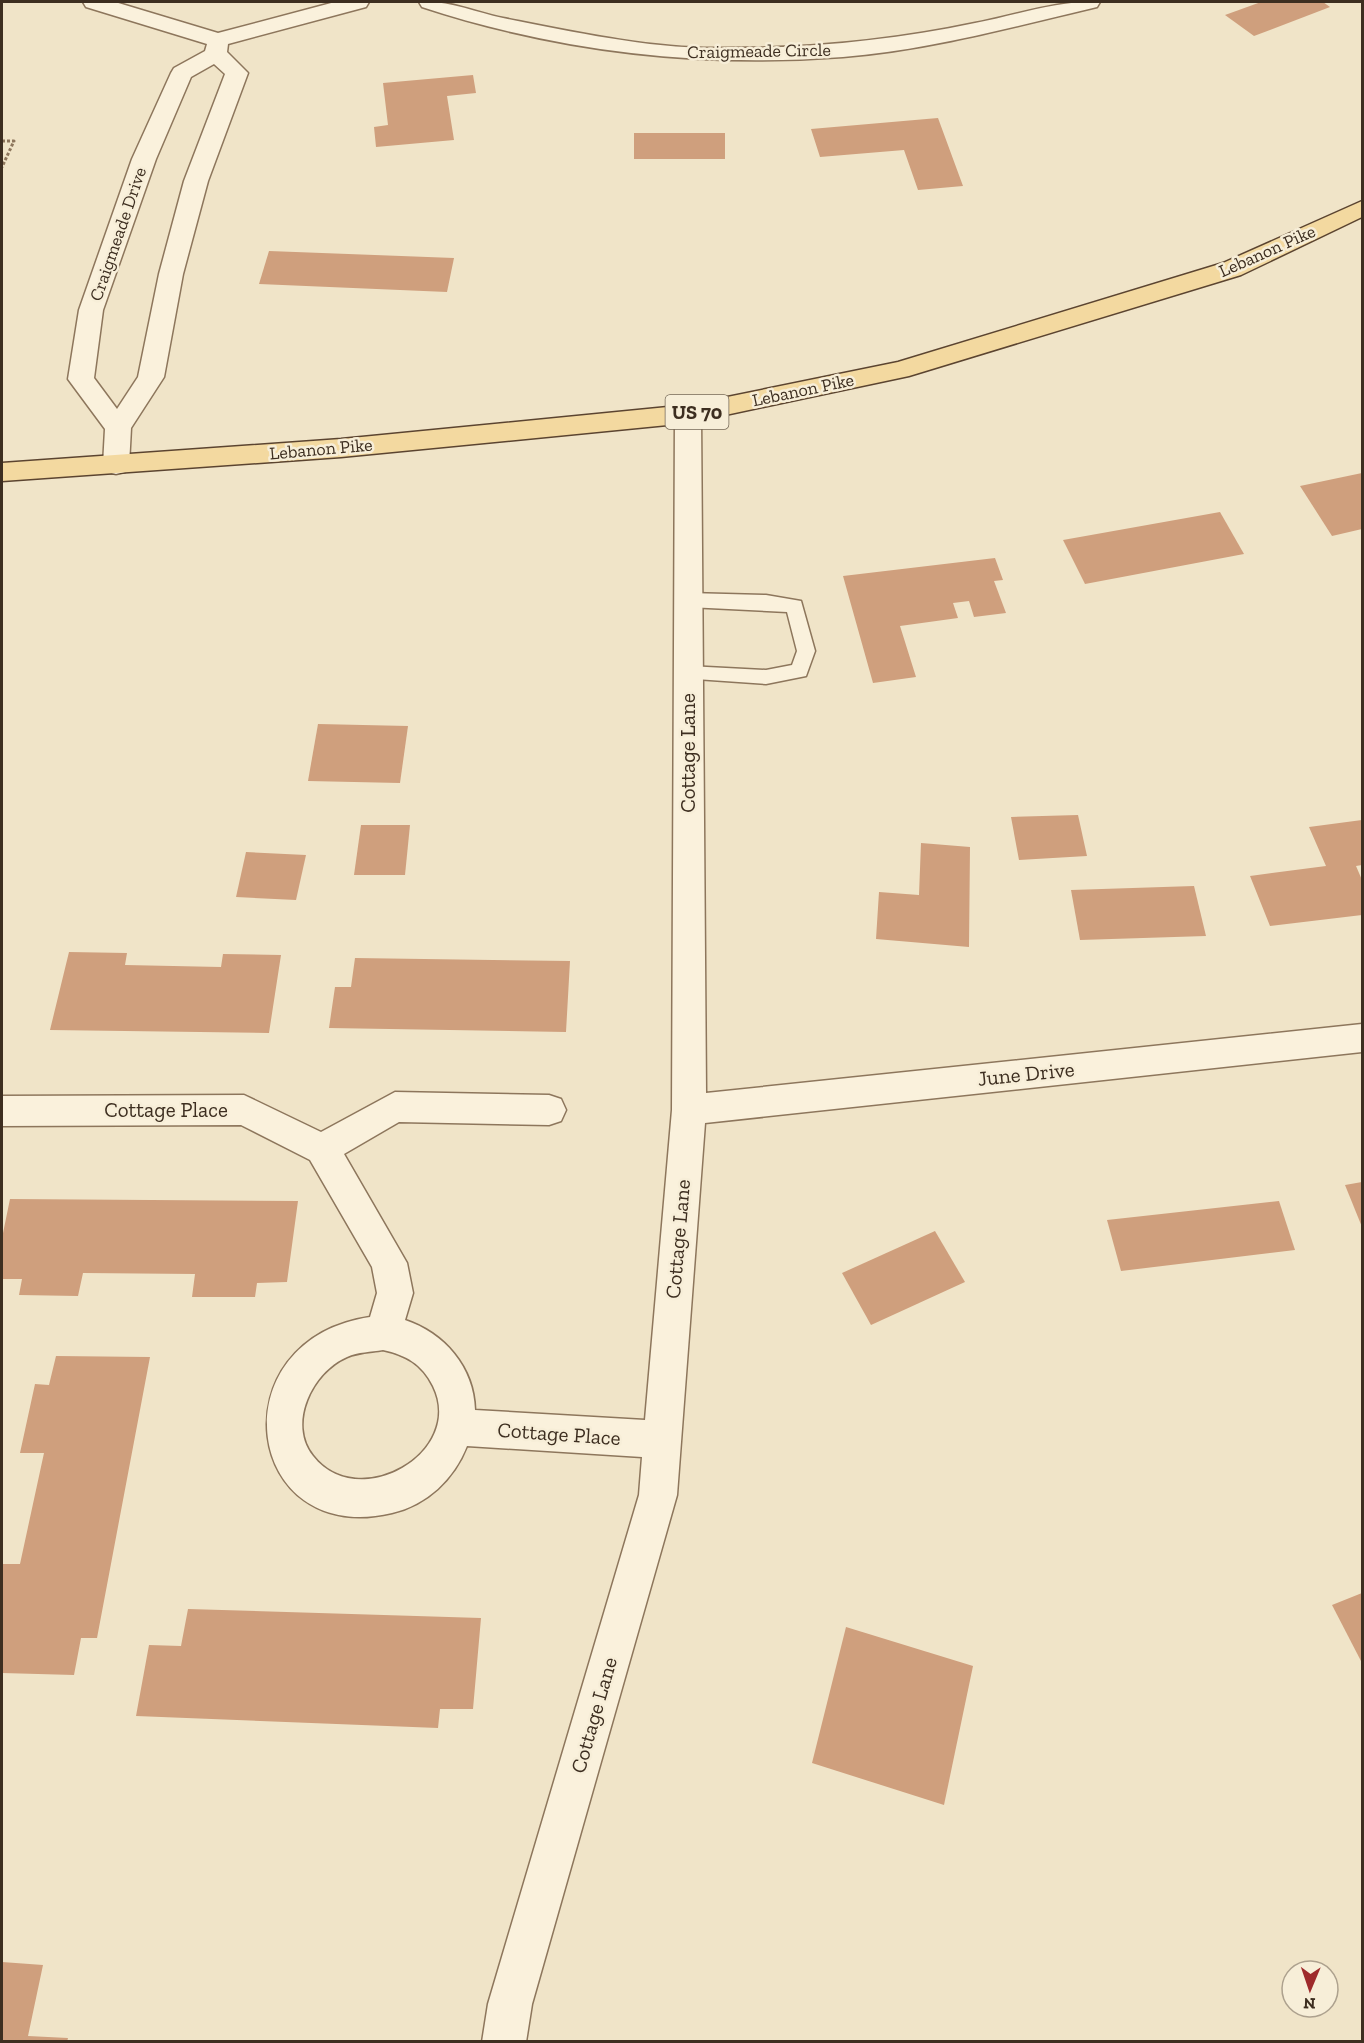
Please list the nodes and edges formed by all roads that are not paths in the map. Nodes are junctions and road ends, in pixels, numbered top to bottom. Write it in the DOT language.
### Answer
graph roads {
  1 [pos="94,2"];
  2 [pos="358,2"];
  3 [pos="430,2"];
  4 [pos="1089,2"];
  5 [pos="217,47"];
  6 [pos="1362,208"];
  7 [pos="688,414"];
  8 [pos="118,428"];
  9 [pos="116,465"];
  10 [pos="2,472"];
  11 [pos="688,600"];
  12 [pos="688,673"];
  13 [pos="1362,1038"];
  14 [pos="549,1110"];
  15 [pos="689,1110"];
  16 [pos="2,1111"];
  17 [pos="322,1149"];
  18 [pos="383,1333"];
  19 [pos="456,1427"];
  20 [pos="662,1440"];
  21 [pos="504,2042"];
  1 -- 5 [label="street"];
  2 -- 5 [label="street, Craigmeade Drive"];
  3 -- 4 [label="street, Craigmeade Circle"];
  5 -- 8 [label="street"];
  5 -- 8 [label="street, Craigmeade Drive"];
  6 -- 7 [label="main road, Lebanon Pike / US 70"];
  7 -- 9 [label="main road, Lebanon Pike / US 70"];
  7 -- 11 [label="street, Cottage Lane"];
  8 -- 9 [label="street"];
  9 -- 10 [label="main road, Lebanon Pike / US 70"];
  11 -- 12 [label="street, Cottage Lane"];
  11 -- 12 [label="lane"];
  12 -- 15 [label="street, Cottage Lane"];
  13 -- 15 [label="street, June Drive"];
  14 -- 17 [label="street"];
  15 -- 20 [label="street, Cottage Lane"];
  16 -- 17 [label="street, Cottage Place"];
  17 -- 18 [label="street"];
  18 -- 19 [label="street"];
  18 -- 19 [label="street"];
  19 -- 20 [label="street, Cottage Place"];
  20 -- 21 [label="street, Cottage Lane"];
}
